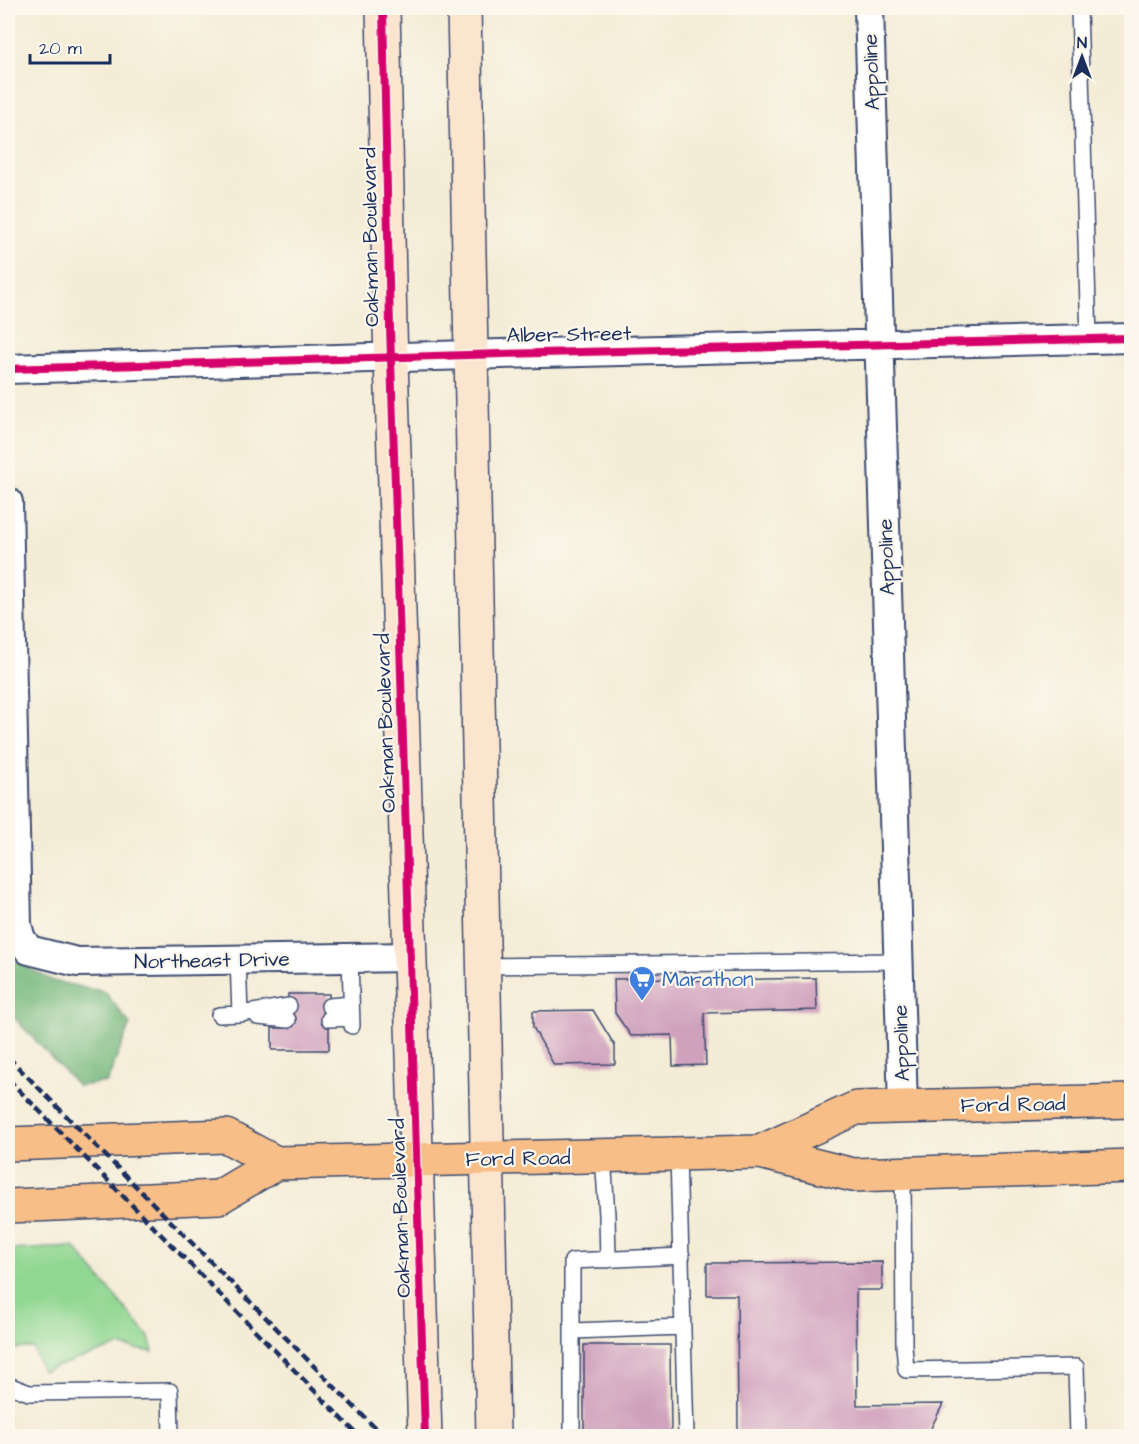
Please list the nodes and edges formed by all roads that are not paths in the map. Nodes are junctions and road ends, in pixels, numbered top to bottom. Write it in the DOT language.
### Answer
graph roads {
  1 [pos="383,8"];
  2 [pos="464,8"];
  3 [pos="869,8"];
  4 [pos="1079,8"];
  5 [pos="1131,338"];
  6 [pos="1089,339"];
  7 [pos="879,344"];
  8 [pos="471,355"];
  9 [pos="391,358"];
  10 [pos="8,369"];
  11 [pos="8,502"];
  12 [pos="8,559"];
  13 [pos="410,957"];
  14 [pos="350,958"];
  15 [pos="238,959"];
  16 [pos="899,961"];
  17 [pos="484,966"];
  18 [pos="288,1013"];
  19 [pos="329,1013"];
  20 [pos="240,1014"];
  21 [pos="219,1015"];
  22 [pos="1131,1101"];
  23 [pos="903,1107"];
  24 [pos="8,1144"];
  25 [pos="760,1152"];
  26 [pos="678,1155"];
  27 [pos="603,1156"];
  28 [pos="417,1160"];
  29 [pos="488,1160"];
  30 [pos="276,1163"];
  31 [pos="1131,1166"];
  32 [pos="903,1173"];
  33 [pos="8,1206"];
  34 [pos="682,1256"];
  35 [pos="608,1260"];
  36 [pos="683,1328"];
  37 [pos="572,1331"];
  38 [pos="8,1385"];
  39 [pos="171,1437"];
  40 [pos="425,1437"];
  41 [pos="493,1437"];
  42 [pos="572,1437"];
  43 [pos="686,1437"];
  44 [pos="1078,1437"];
  1 -- 9 [label="street, Oakman Boulevard"];
  2 -- 8 [label="street"];
  3 -- 7 [label="street, Appoline"];
  4 -- 6 [label="lane"];
  5 -- 6 [label="street, Alber Street"];
  6 -- 7 [label="street, Alber Street"];
  7 -- 8 [label="street, Alber Street"];
  7 -- 16 [label="street, Appoline"];
  8 -- 9 [label="street, Alber Street"];
  8 -- 17 [label="street"];
  9 -- 10 [label="street, Alber Street"];
  9 -- 13 [label="street, Oakman Boulevard"];
  11 -- 12 [label="street"];
  12 -- 15 [label="street, Northeast Drive"];
  13 -- 14 [label="street, Northeast Drive"];
  13 -- 28 [label="street, Oakman Boulevard"];
  14 -- 15 [label="street, Northeast Drive"];
  14 -- 19 [label="lane"];
  15 -- 20 [label="lane"];
  16 -- 17 [label="lane"];
  16 -- 23 [label="street, Appoline"];
  17 -- 29 [label="street"];
  18 -- 20 [label="lane"];
  20 -- 21 [label="lane"];
  22 -- 23 [label="main road, Ford Road"];
  23 -- 25 [label="main road, Ford Road"];
  24 -- 30 [label="main road, Ford Road"];
  25 -- 26 [label="main road, Ford Road"];
  25 -- 32 [label="main road, Ford Road"];
  26 -- 27 [label="main road, Ford Road"];
  26 -- 34 [label="lane"];
  27 -- 29 [label="main road, Ford Road"];
  27 -- 35 [label="lane"];
  28 -- 29 [label="main road, Ford Road"];
  28 -- 30 [label="main road, Ford Road"];
  28 -- 40 [label="street, Oakman Boulevard"];
  29 -- 41 [label="street"];
  30 -- 33 [label="main road, Ford Road"];
  31 -- 32 [label="main road, Ford Road"];
  32 -- 44 [label="lane"];
  34 -- 35 [label="lane"];
  34 -- 36 [label="lane"];
  35 -- 37 [label="lane"];
  36 -- 37 [label="lane"];
  36 -- 43 [label="lane"];
  37 -- 42 [label="lane"];
  38 -- 39 [label="lane"];
}
